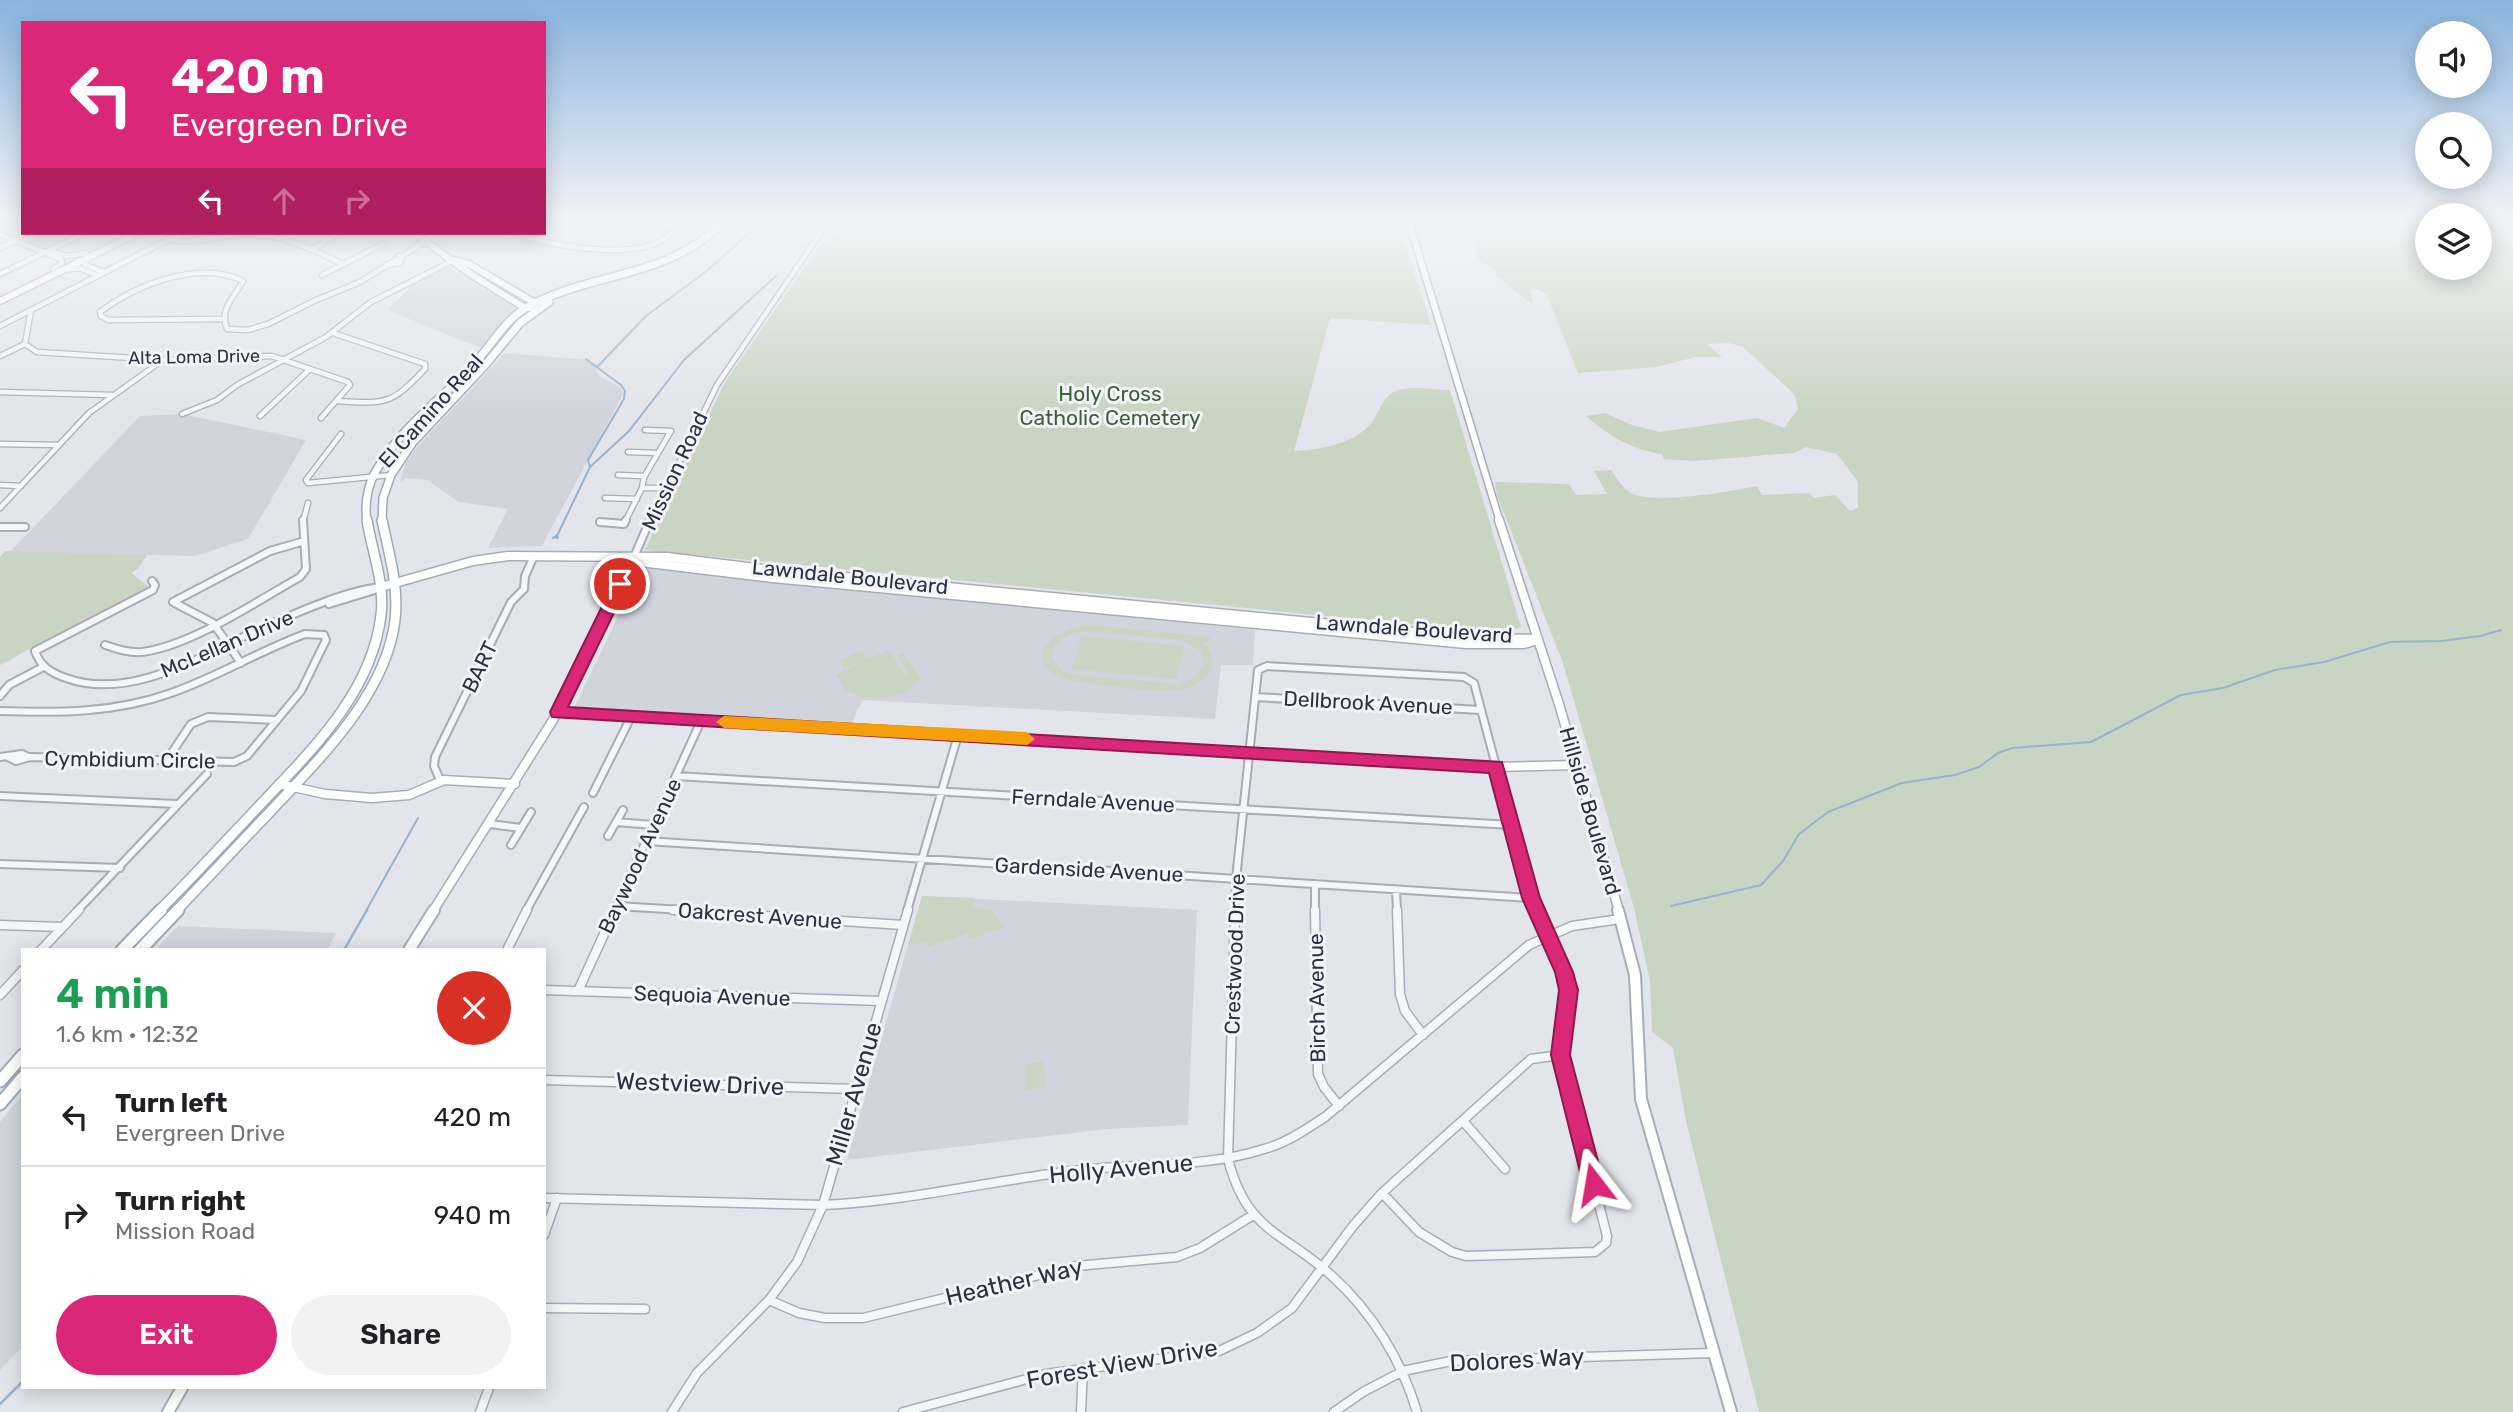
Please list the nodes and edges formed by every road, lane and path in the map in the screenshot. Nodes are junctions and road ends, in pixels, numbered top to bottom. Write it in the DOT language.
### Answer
graph roads {
  1 [pos="24,285"];
  2 [pos="30,285"];
  3 [pos="79,285"];
  4 [pos="155,285"];
  5 [pos="240,285"];
  6 [pos="353,285"];
  7 [pos="405,285"];
  8 [pos="488,285"];
  9 [pos="504,285"];
  10 [pos="582,285"];
  11 [pos="785,285"];
  12 [pos="1428,285"];
  13 [pos="0,296"];
  14 [pos="0,302"];
  15 [pos="537,305"];
  16 [pos="525,308"];
  17 [pos="32,310"];
  18 [pos="222,319"];
  19 [pos="0,326"];
  20 [pos="332,333"];
  21 [pos="25,344"];
  22 [pos="0,356"];
  23 [pos="284,359"];
  24 [pos="164,360"];
  25 [pos="310,369"];
  26 [pos="0,392"];
  27 [pos="112,395"];
  28 [pos="338,401"];
  29 [pos="182,414"];
  30 [pos="260,416"];
  31 [pos="321,418"];
  32 [pos="645,430"];
  33 [pos="341,434"];
  34 [pos="0,444"];
  35 [pos="59,445"];
  36 [pos="628,452"];
  37 [pos="658,453"];
  38 [pos="391,475"];
  39 [pos="618,475"];
  40 [pos="644,476"];
  41 [pos="373,477"];
  42 [pos="0,485"];
  43 [pos="21,486"];
  44 [pos="642,488"];
  45 [pos="665,488"];
  46 [pos="605,498"];
  47 [pos="637,499"];
  48 [pos="308,503"];
  49 [pos="0,508"];
  50 [pos="600,522"];
  51 [pos="0,527"];
  52 [pos="24,527"];
  53 [pos="301,542"];
  54 [pos="534,556"];
  55 [pos="634,557"];
  56 [pos="152,580"];
  57 [pos="396,583"];
  58 [pos="381,587"];
  59 [pos="213,623"];
  60 [pos="1538,639"];
  61 [pos="105,645"];
  62 [pos="227,645"];
  63 [pos="240,663"];
  64 [pos="43,667"];
  65 [pos="0,696"];
  66 [pos="1255,697"];
  67 [pos="1480,709"];
  68 [pos="0,711"];
  69 [pos="558,712"];
  70 [pos="631,717"];
  71 [pos="278,720"];
  72 [pos="701,721"];
  73 [pos="958,735"];
  74 [pos="1249,751"];
  75 [pos="4,757"];
  76 [pos="167,760"];
  77 [pos="1577,765"];
  78 [pos="1496,767"];
  79 [pos="207,774"];
  80 [pos="676,776"];
  81 [pos="440,780"];
  82 [pos="279,784"];
  83 [pos="515,784"];
  84 [pos="293,788"];
  85 [pos="593,793"];
  86 [pos="941,793"];
  87 [pos="0,796"];
  88 [pos="177,804"];
  89 [pos="583,807"];
  90 [pos="623,810"];
  91 [pos="1244,810"];
  92 [pos="531,812"];
  93 [pos="616,822"];
  94 [pos="489,824"];
  95 [pos="654,825"];
  96 [pos="1511,825"];
  97 [pos="521,828"];
  98 [pos="608,836"];
  99 [pos="646,841"];
  100 [pos="510,845"];
  101 [pos="923,860"];
  102 [pos="0,864"];
  103 [pos="120,868"];
  104 [pos="1236,879"];
  105 [pos="1315,884"];
  106 [pos="1396,890"];
  107 [pos="1531,898"];
  108 [pos="617,906"];
  109 [pos="1622,919"];
  110 [pos="0,925"];
  111 [pos="903,925"];
  112 [pos="62,927"];
  113 [pos="140,932"];
  114 [pos="1548,935"];
  115 [pos="144,946"];
  116 [pos="43,948"];
  117 [pos="124,948"];
  118 [pos="410,948"];
  119 [pos="508,948"];
  120 [pos="21,972"];
  121 [pos="546,990"];
  122 [pos="578,991"];
  123 [pos="0,995"];
  124 [pos="881,1001"];
  125 [pos="1423,1035"];
  126 [pos="1561,1055"];
  127 [pos="21,1057"];
  128 [pos="10,1070"];
  129 [pos="21,1074"];
  130 [pos="21,1078"];
  131 [pos="546,1080"];
  132 [pos="0,1081"];
  133 [pos="855,1089"];
  134 [pos="0,1104"];
  135 [pos="1339,1106"];
  136 [pos="1463,1121"];
  137 [pos="1228,1159"];
  138 [pos="1505,1169"];
  139 [pos="1382,1193"];
  140 [pos="546,1198"];
  141 [pos="557,1198"];
  142 [pos="823,1205"];
  143 [pos="1253,1215"];
  144 [pos="546,1229"];
  145 [pos="1322,1266"];
  146 [pos="769,1300"];
  147 [pos="546,1308"];
  148 [pos="645,1309"];
  149 [pos="1712,1353"];
  150 [pos="1083,1368"];
  151 [pos="1403,1371"];
  152 [pos="181,1389"];
  153 [pos="489,1389"];
  154 [pos="168,1412"];
  155 [pos="480,1412"];
  156 [pos="672,1412"];
  157 [pos="903,1412"];
  158 [pos="1081,1412"];
  159 [pos="1335,1412"];
  160 [pos="1417,1412"];
  161 [pos="1731,1412"];
  1 -- 13 [label="main road"];
  2 -- 14 [label="main road"];
  3 -- 17 [label="street"];
  4 -- 18 [label="street"];
  5 -- 18 [label="street"];
  6 -- 18 [label="street"];
  7 -- 20 [label="street"];
  8 -- 16 [label="main road"];
  9 -- 15 [label="main road"];
  10 -- 15 [label="main road, El Camino Real"];
  11 -- 45 [label="street, Mission Road"];
  12 -- 60 [label="main road, Hillside Boulevard"];
  15 -- 16 [label="main road, El Camino Real"];
  15 -- 38 [label="main road, El Camino Real"];
  16 -- 41 [label="main road, El Camino Real"];
  17 -- 19 [label="street"];
  17 -- 21 [label="street"];
  20 -- 23 [label="street"];
  20 -- 28 [label="street"];
  21 -- 22 [label="street"];
  21 -- 24 [label="street, Alta Loma Drive"];
  23 -- 24 [label="street, Alta Loma Drive"];
  23 -- 25 [label="street, Alta Loma Drive"];
  23 -- 29 [label="street"];
  24 -- 27 [label="street"];
  25 -- 28 [label="street, Alta Loma Drive"];
  25 -- 30 [label="street"];
  26 -- 27 [label="street"];
  27 -- 35 [label="street"];
  28 -- 31 [label="street"];
  32 -- 37 [label="street"];
  33 -- 41 [label="street"];
  34 -- 35 [label="street"];
  35 -- 43 [label="street"];
  36 -- 37 [label="street"];
  37 -- 40 [label="street"];
  38 -- 41 [label="street"];
  38 -- 57 [label="main road, El Camino Real"];
  39 -- 40 [label="street"];
  40 -- 44 [label="street"];
  41 -- 58 [label="main road, El Camino Real"];
  42 -- 43 [label="street"];
  43 -- 49 [label="street"];
  44 -- 45 [label="street"];
  44 -- 47 [label="street"];
  45 -- 55 [label="street, Mission Road"];
  46 -- 47 [label="street"];
  47 -- 50 [label="street"];
  48 -- 53 [label="street"];
  51 -- 52 [label="street"];
  53 -- 59 [label="street"];
  53 -- 59 [label="street"];
  54 -- 55 [label="main road, McLellan Drive"];
  54 -- 57 [label="main road, McLellan Drive"];
  54 -- 81 [label="street, BART"];
  55 -- 60 [label="main road, Lawndale Boulevard"];
  55 -- 69 [label="main road, Mission Road"];
  56 -- 64 [label="street"];
  57 -- 58 [label="main road, McLellan Drive"];
  57 -- 84 [label="main road, El Camino Real"];
  58 -- 62 [label="street, McLellan Drive"];
  58 -- 82 [label="main road, El Camino Real"];
  59 -- 61 [label="street"];
  59 -- 62 [label="street"];
  60 -- 77 [label="main road, Hillside Boulevard"];
  62 -- 63 [label="street"];
  62 -- 64 [label="street, McLellan Drive"];
  63 -- 68 [label="street, Cymbidium Circle"];
  63 -- 71 [label="street, Cymbidium Circle"];
  64 -- 65 [label="street"];
  66 -- 67 [label="street, Dellbrook Avenue"];
  66 -- 67 [label="street, Crestwood Drive"];
  66 -- 74 [label="street, Crestwood Drive"];
  67 -- 78 [label="street"];
  69 -- 70 [label="main road"];
  69 -- 83 [label="main road, Mission Road"];
  70 -- 72 [label="main road"];
  70 -- 85 [label="street"];
  71 -- 76 [label="street, Cymbidium Circle"];
  71 -- 76 [label="street"];
  72 -- 73 [label="main road"];
  72 -- 80 [label="street, Baywood Avenue"];
  73 -- 74 [label="main road"];
  73 -- 86 [label="street, Miller Avenue"];
  74 -- 78 [label="main road"];
  74 -- 91 [label="street, Crestwood Drive"];
  75 -- 76 [label="street, Cymbidium Circle"];
  77 -- 78 [label="main road"];
  77 -- 109 [label="main road, Hillside Boulevard"];
  78 -- 96 [label="street"];
  79 -- 88 [label="street"];
  80 -- 86 [label="street, Ferndale Avenue"];
  80 -- 95 [label="street, Baywood Avenue"];
  81 -- 83 [label="main road"];
  81 -- 84 [label="main road"];
  82 -- 84 [label="main road"];
  82 -- 113 [label="main road, El Camino Real"];
  83 -- 94 [label="main road, Mission Road"];
  84 -- 115 [label="main road, El Camino Real"];
  86 -- 91 [label="street, Ferndale Avenue"];
  86 -- 101 [label="street, Miller Avenue"];
  87 -- 88 [label="street"];
  88 -- 103 [label="street"];
  89 -- 119 [label="street"];
  90 -- 93 [label="street"];
  91 -- 96 [label="street, Ferndale Avenue"];
  91 -- 104 [label="street, Crestwood Drive"];
  92 -- 97 [label="street"];
  93 -- 95 [label="street"];
  93 -- 98 [label="street"];
  94 -- 97 [label="street"];
  94 -- 118 [label="main road, Mission Road"];
  95 -- 99 [label="street, Baywood Avenue"];
  96 -- 107 [label="street"];
  97 -- 100 [label="street"];
  99 -- 101 [label="street, Gardenside Avenue"];
  99 -- 108 [label="street, Baywood Avenue"];
  101 -- 104 [label="street, Gardenside Avenue"];
  101 -- 111 [label="street, Miller Avenue"];
  102 -- 103 [label="street"];
  103 -- 112 [label="street"];
  104 -- 105 [label="street, Gardenside Avenue"];
  104 -- 137 [label="street, Crestwood Drive"];
  105 -- 106 [label="street, Gardenside Avenue"];
  105 -- 135 [label="street, Birch Avenue"];
  106 -- 107 [label="street, Gardenside Avenue"];
  106 -- 125 [label="street"];
  107 -- 114 [label="street"];
  108 -- 111 [label="street, Oakcrest Avenue"];
  108 -- 122 [label="street, Baywood Avenue"];
  109 -- 114 [label="street, Holly Avenue"];
  109 -- 149 [label="main road, Hillside Boulevard"];
  110 -- 112 [label="street"];
  111 -- 124 [label="street, Miller Avenue"];
  112 -- 116 [label="street"];
  113 -- 115 [label="main road"];
  113 -- 117 [label="main road, El Camino Real"];
  114 -- 125 [label="street, Holly Avenue"];
  114 -- 126 [label="street"];
  120 -- 123 [label="street"];
  121 -- 122 [label="street, Sequoia Avenue"];
  122 -- 124 [label="street, Sequoia Avenue"];
  124 -- 133 [label="street, Miller Avenue"];
  125 -- 135 [label="street, Holly Avenue"];
  126 -- 136 [label="street, Forest View Drive"];
  126 -- 139 [label="street"];
  127 -- 128 [label="main road"];
  128 -- 129 [label="main road"];
  128 -- 132 [label="main road"];
  130 -- 134 [label="main road"];
  131 -- 133 [label="street, Westview Drive"];
  133 -- 142 [label="street, Miller Avenue"];
  135 -- 137 [label="street, Holly Avenue"];
  136 -- 138 [label="street"];
  136 -- 139 [label="street, Forest View Drive"];
  137 -- 142 [label="street, Holly Avenue"];
  137 -- 143 [label="street, Crestwood Drive"];
  139 -- 145 [label="street, Forest View Drive"];
  140 -- 141 [label="street, Holly Avenue"];
  141 -- 142 [label="street, Holly Avenue"];
  141 -- 144 [label="street"];
  142 -- 146 [label="street, Miller Avenue"];
  143 -- 145 [label="street, Crestwood Drive"];
  143 -- 146 [label="street, Heather Way"];
  145 -- 150 [label="street, Forest View Drive"];
  145 -- 151 [label="street, Crestwood Drive"];
  146 -- 156 [label="street, Miller Avenue"];
  147 -- 148 [label="street"];
  149 -- 151 [label="street, Dolores Way"];
  149 -- 161 [label="main road, Hillside Boulevard"];
  150 -- 157 [label="street, Forest View Drive"];
  150 -- 158 [label="street"];
  151 -- 159 [label="street, Dolores Way"];
  151 -- 160 [label="street, Crestwood Drive"];
  152 -- 154 [label="main road"];
  153 -- 155 [label="street"];
}
